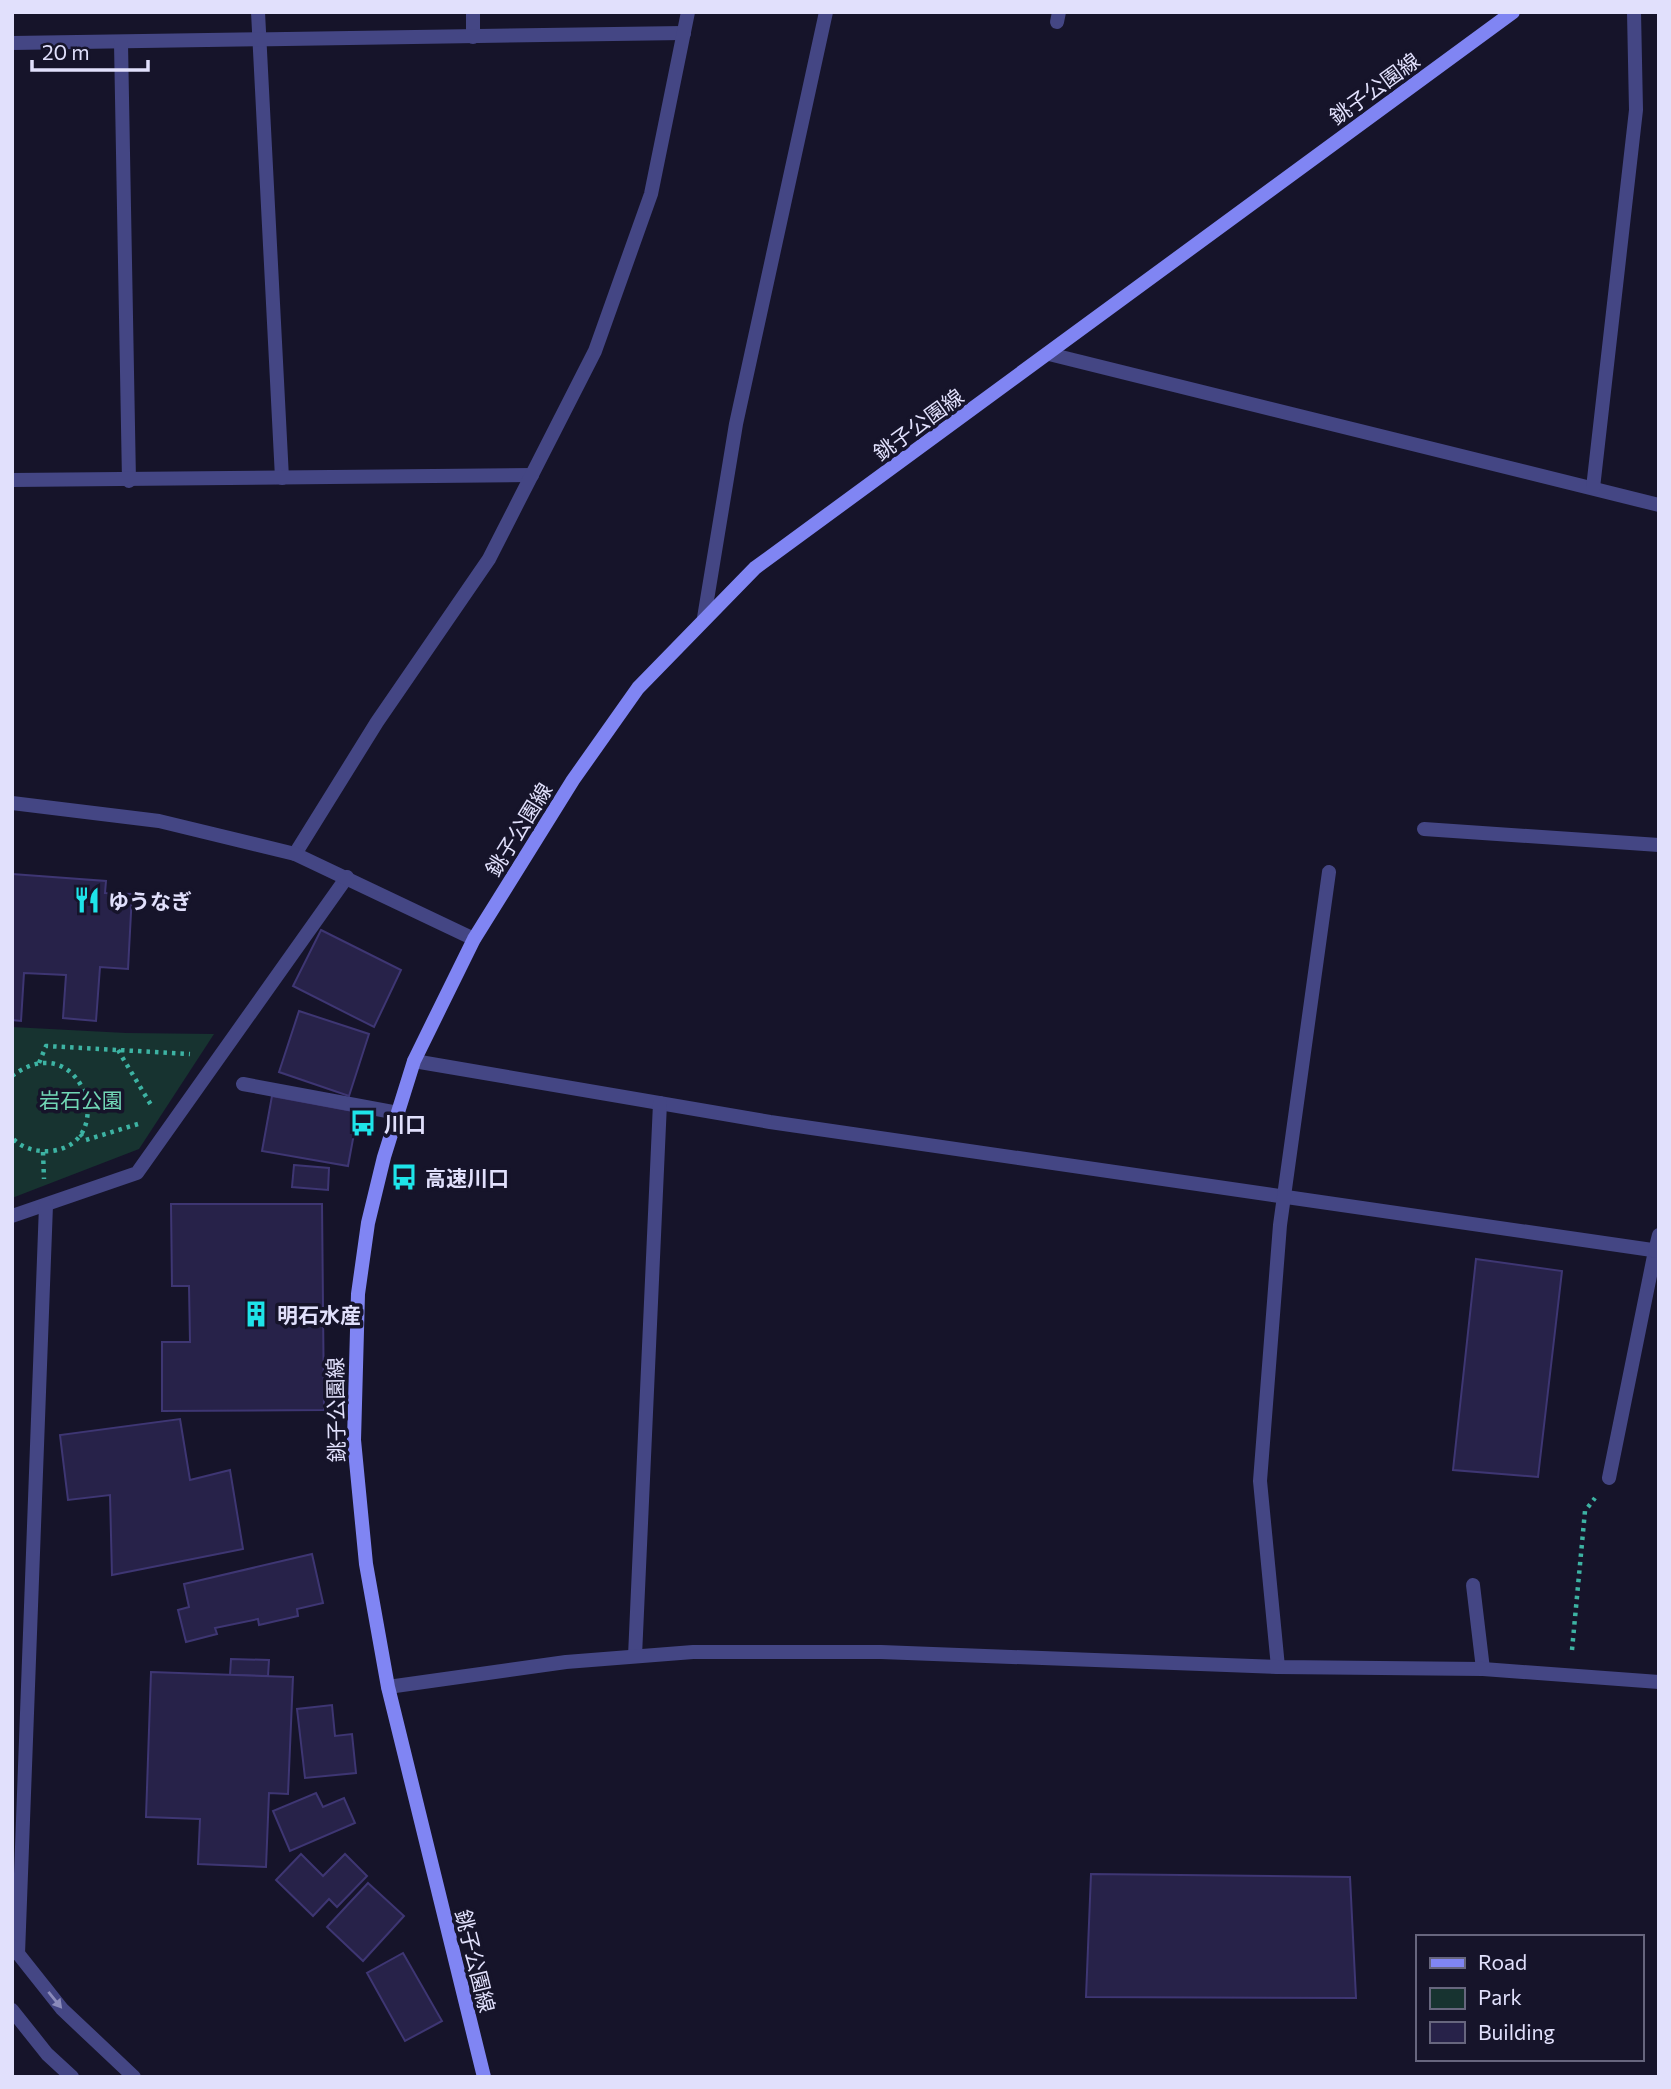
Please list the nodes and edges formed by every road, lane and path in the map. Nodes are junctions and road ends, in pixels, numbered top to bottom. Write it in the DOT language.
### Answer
graph roads {
  1 [pos="258,12"];
  2 [pos="473,12"];
  3 [pos="688,12"];
  4 [pos="826,12"];
  5 [pos="1513,12"];
  6 [pos="1634,12"];
  7 [pos="684,33"];
  8 [pos="472,37"];
  9 [pos="262,41"];
  10 [pos="12,43"];
  11 [pos="121,43"];
  12 [pos="1049,354"];
  13 [pos="532,475"];
  14 [pos="282,478"];
  15 [pos="12,480"];
  16 [pos="129,481"];
  17 [pos="1592,488"];
  18 [pos="1659,505"];
  19 [pos="704,618"];
  20 [pos="12,803"];
  21 [pos="1424,829"];
  22 [pos="1659,845"];
  23 [pos="295,854"];
  24 [pos="1329,872"];
  25 [pos="346,877"];
  26 [pos="474,939"];
  27 [pos="118,1050"];
  28 [pos="414,1060"];
  29 [pos="179,1062"];
  30 [pos="39,1063"];
  31 [pos="12,1076"];
  32 [pos="243,1084"];
  33 [pos="159,1095"];
  34 [pos="660,1103"];
  35 [pos="152,1106"];
  36 [pos="398,1112"];
  37 [pos="80,1134"];
  38 [pos="12,1138"];
  39 [pos="1285,1199"];
  40 [pos="46,1205"];
  41 [pos="12,1216"];
  42 [pos="1659,1235"];
  43 [pos="1657,1251"];
  44 [pos="1609,1478"];
  45 [pos="1473,1585"];
  46 [pos="635,1656"];
  47 [pos="1278,1667"];
  48 [pos="1483,1669"];
  49 [pos="1570,1675"];
  50 [pos="1659,1682"];
  51 [pos="388,1687"];
  52 [pos="15,1950"];
  53 [pos="12,2010"];
  54 [pos="72,2077"];
  55 [pos="134,2077"];
  56 [pos="484,2077"];
  1 -- 9 [label="street"];
  2 -- 8 [label="street"];
  3 -- 7 [label="street"];
  4 -- 19 [label="street"];
  5 -- 12 [label="main road, 銚子公園線"];
  6 -- 17 [label="street"];
  7 -- 8 [label="street"];
  7 -- 13 [label="street"];
  8 -- 9 [label="street"];
  9 -- 11 [label="street"];
  9 -- 14 [label="street"];
  10 -- 11 [label="street"];
  11 -- 16 [label="street"];
  12 -- 17 [label="street"];
  12 -- 19 [label="main road, 銚子公園線"];
  13 -- 14 [label="street"];
  13 -- 23 [label="street"];
  14 -- 16 [label="street"];
  15 -- 16 [label="street"];
  17 -- 18 [label="street"];
  19 -- 26 [label="main road, 銚子公園線"];
  20 -- 23 [label="street"];
  21 -- 22 [label="street"];
  23 -- 25 [label="street"];
  24 -- 39 [label="street"];
  25 -- 26 [label="street"];
  25 -- 40 [label="street"];
  26 -- 28 [label="main road, 銚子公園線"];
  27 -- 29 [label="path"];
  27 -- 30 [label="path"];
  27 -- 35 [label="path"];
  28 -- 34 [label="street"];
  28 -- 36 [label="main road, 銚子公園線"];
  30 -- 31 [label="path"];
  30 -- 37 [label="path"];
  32 -- 36 [label="street"];
  33 -- 35 [label="path"];
  34 -- 39 [label="street"];
  34 -- 46 [label="street"];
  35 -- 37 [label="path"];
  36 -- 51 [label="main road, 銚子公園線"];
  37 -- 38 [label="path"];
  39 -- 43 [label="street"];
  39 -- 47 [label="street"];
  40 -- 41 [label="street"];
  40 -- 52 [label="street"];
  42 -- 43 [label="street"];
  43 -- 44 [label="street"];
  44 -- 49 [label="path"];
  45 -- 48 [label="street"];
  46 -- 47 [label="street"];
  46 -- 51 [label="street"];
  47 -- 48 [label="street"];
  48 -- 49 [label="street"];
  49 -- 50 [label="street"];
  51 -- 56 [label="main road, 銚子公園線"];
  52 -- 55 [label="street, one-way"];
  53 -- 54 [label="street"];
}
